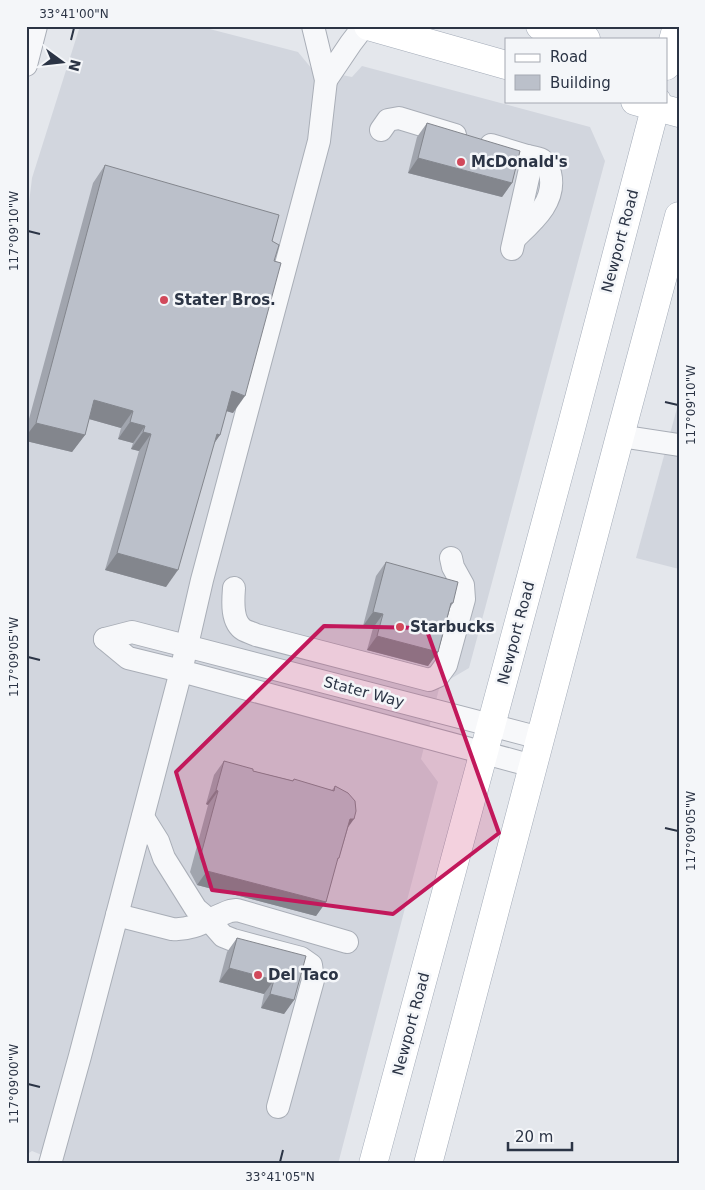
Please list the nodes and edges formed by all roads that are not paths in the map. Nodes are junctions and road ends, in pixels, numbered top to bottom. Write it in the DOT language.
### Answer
graph roads {
  1 [pos="36,26"];
  2 [pos="313,26"];
  3 [pos="364,26"];
  4 [pos="368,26"];
  5 [pos="540,26"];
  6 [pos="677,26"];
  7 [pos="582,38"];
  8 [pos="670,63"];
  9 [pos="26,65"];
  10 [pos="505,65"];
  11 [pos="326,80"];
  12 [pos="657,106"];
  13 [pos="380,130"];
  14 [pos="679,216"];
  15 [pos="513,244"];
  16 [pos="620,436"];
  17 [pos="679,445"];
  18 [pos="451,558"];
  19 [pos="234,588"];
  20 [pos="187,646"];
  21 [pos="181,671"];
  22 [pos="491,725"];
  23 [pos="540,738"];
  24 [pos="484,753"];
  25 [pos="532,766"];
  26 [pos="143,817"];
  27 [pos="117,915"];
  28 [pos="209,920"];
  29 [pos="348,942"];
  30 [pos="278,1107"];
  31 [pos="50,1164"];
  32 [pos="374,1164"];
  33 [pos="428,1164"];
  1 -- 9 [label="street"];
  2 -- 11 [label="street"];
  3 -- 11 [label="street"];
  4 -- 10 [label="main road"];
  5 -- 7 [label="main road"];
  6 -- 8 [label="main road"];
  11 -- 20 [label="street"];
  12 -- 22 [label="main road, Newport Road"];
  13 -- 15 [label="street"];
  14 -- 16 [label="main road"];
  16 -- 17 [label="street"];
  16 -- 23 [label="main road"];
  18 -- 19 [label="street"];
  20 -- 21 [label="street"];
  20 -- 21 [label="street, Stater Way"];
  20 -- 22 [label="street, Stater Way"];
  21 -- 24 [label="street, Stater Way"];
  21 -- 26 [label="street"];
  22 -- 23 [label="street, Stater Way"];
  22 -- 24 [label="main road, Newport Road"];
  23 -- 25 [label="main road"];
  24 -- 25 [label="street, Stater Way"];
  24 -- 32 [label="main road, Newport Road"];
  25 -- 33 [label="main road"];
  26 -- 27 [label="street"];
  26 -- 28 [label="street"];
  27 -- 28 [label="street"];
  27 -- 31 [label="street"];
  28 -- 29 [label="street"];
  28 -- 30 [label="street"];
}
